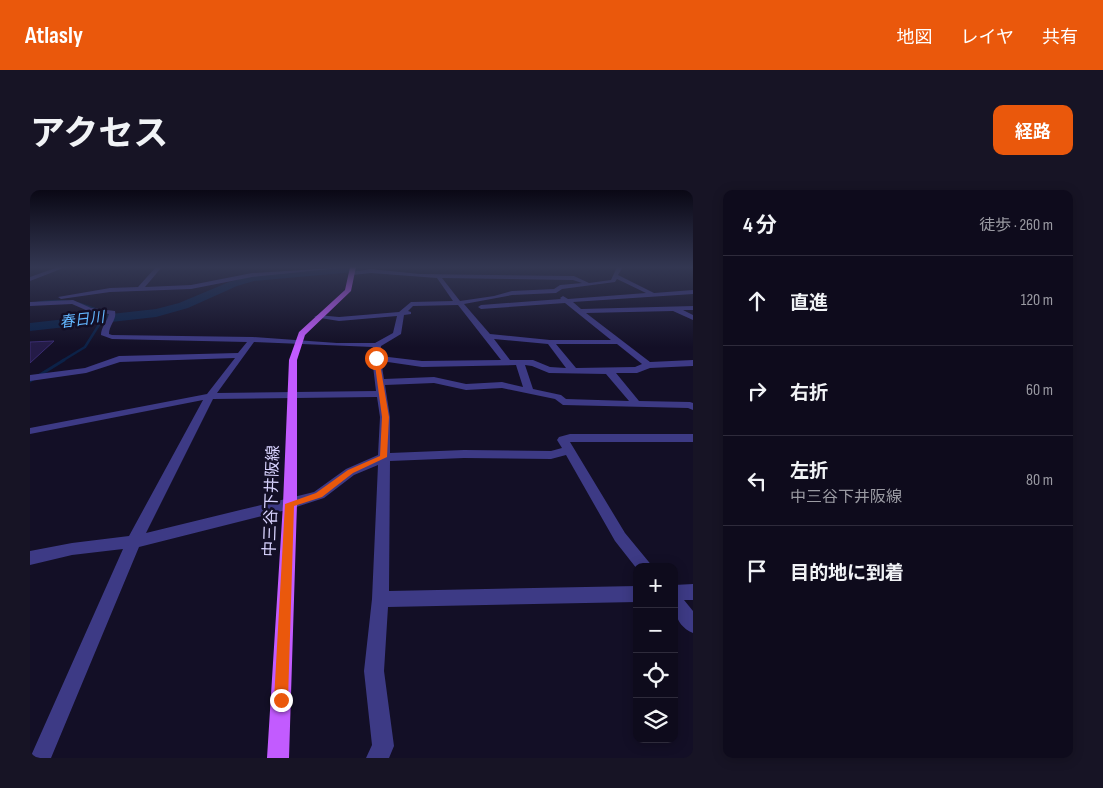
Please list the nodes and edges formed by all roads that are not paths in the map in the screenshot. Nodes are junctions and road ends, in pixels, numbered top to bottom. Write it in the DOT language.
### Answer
graph roads {
  1 [pos="85,294"];
  2 [pos="345,294"];
  3 [pos="452,294"];
  4 [pos="510,294"];
  5 [pos="559,294"];
  6 [pos="652,294"];
  7 [pos="662,294"];
  8 [pos="566,300"];
  9 [pos="32,303"];
  10 [pos="461,305"];
  11 [pos="673,308"];
  12 [pos="693,308"];
  13 [pos="579,310"];
  14 [pos="419,312"];
  15 [pos="428,312"];
  16 [pos="400,314"];
  17 [pos="318,317"];
  18 [pos="693,318"];
  19 [pos="488,336"];
  20 [pos="252,339"];
  21 [pos="298,342"];
  22 [pos="550,342"];
  23 [pos="619,342"];
  24 [pos="377,344"];
  25 [pos="241,355"];
  26 [pos="376,358"];
  27 [pos="507,362"];
  28 [pos="519,362"];
  29 [pos="693,363"];
  30 [pos="648,365"];
  31 [pos="573,370"];
  32 [pos="609,370"];
  33 [pos="30,378"];
  34 [pos="381,382"];
  35 [pos="528,390"];
  36 [pos="383,394"];
  37 [pos="210,396"];
  38 [pos="293,396"];
  39 [pos="635,402"];
  40 [pos="693,407"];
  41 [pos="30,431"];
  42 [pos="693,438"];
  43 [pos="570,450"];
  44 [pos="384,457"];
  45 [pos="290,504"];
  46 [pos="134,542"];
  47 [pos="30,558"];
  48 [pos="642,563"];
  49 [pos="693,592"];
  50 [pos="678,593"];
  51 [pos="633,594"];
  52 [pos="380,599"];
  53 [pos="678,606"];
  54 [pos="693,624"];
  55 [pos="40,758"];
  56 [pos="278,758"];
  57 [pos="377,758"];
  1 -- 9 [label="street"];
  2 -- 17 [label="main road, 中三谷下井阪線"];
  3 -- 10 [label="street"];
  4 -- 10 [label="street"];
  5 -- 8 [label="street"];
  6 -- 7 [label="street"];
  6 -- 8 [label="street"];
  6 -- 11 [label="street"];
  8 -- 10 [label="street"];
  8 -- 13 [label="street"];
  9 -- 20 [label="street"];
  10 -- 15 [label="street"];
  10 -- 16 [label="street"];
  10 -- 19 [label="street"];
  11 -- 12 [label="street"];
  11 -- 13 [label="street"];
  11 -- 18 [label="street"];
  13 -- 23 [label="street"];
  14 -- 16 [label="street"];
  16 -- 17 [label="street"];
  16 -- 24 [label="street"];
  17 -- 21 [label="main road, 中三谷下井阪線"];
  19 -- 22 [label="street"];
  19 -- 27 [label="street"];
  20 -- 21 [label="street"];
  20 -- 25 [label="street"];
  21 -- 24 [label="street"];
  21 -- 38 [label="main road, 中三谷下井阪線"];
  22 -- 23 [label="street"];
  22 -- 31 [label="street"];
  23 -- 30 [label="street"];
  24 -- 26 [label="street"];
  25 -- 33 [label="street"];
  25 -- 37 [label="street"];
  26 -- 27 [label="street"];
  26 -- 34 [label="street"];
  27 -- 28 [label="street"];
  28 -- 31 [label="street"];
  28 -- 35 [label="street"];
  29 -- 30 [label="street"];
  30 -- 32 [label="street"];
  31 -- 32 [label="street"];
  32 -- 39 [label="street"];
  34 -- 35 [label="street"];
  34 -- 36 [label="street"];
  35 -- 39 [label="street"];
  36 -- 38 [label="street"];
  36 -- 44 [label="street"];
  37 -- 38 [label="street"];
  37 -- 41 [label="street"];
  37 -- 46 [label="street"];
  38 -- 45 [label="main road, 中三谷下井阪線"];
  39 -- 40 [label="street"];
  42 -- 43 [label="street"];
  43 -- 44 [label="street"];
  43 -- 48 [label="street"];
  44 -- 45 [label="street"];
  44 -- 52 [label="street"];
  45 -- 46 [label="street"];
  45 -- 56 [label="main road, 中三谷下井阪線"];
  46 -- 47 [label="street"];
  46 -- 55 [label="street"];
  49 -- 50 [label="street"];
  51 -- 52 [label="street"];
  52 -- 57 [label="street"];
  53 -- 54 [label="street"];
}
